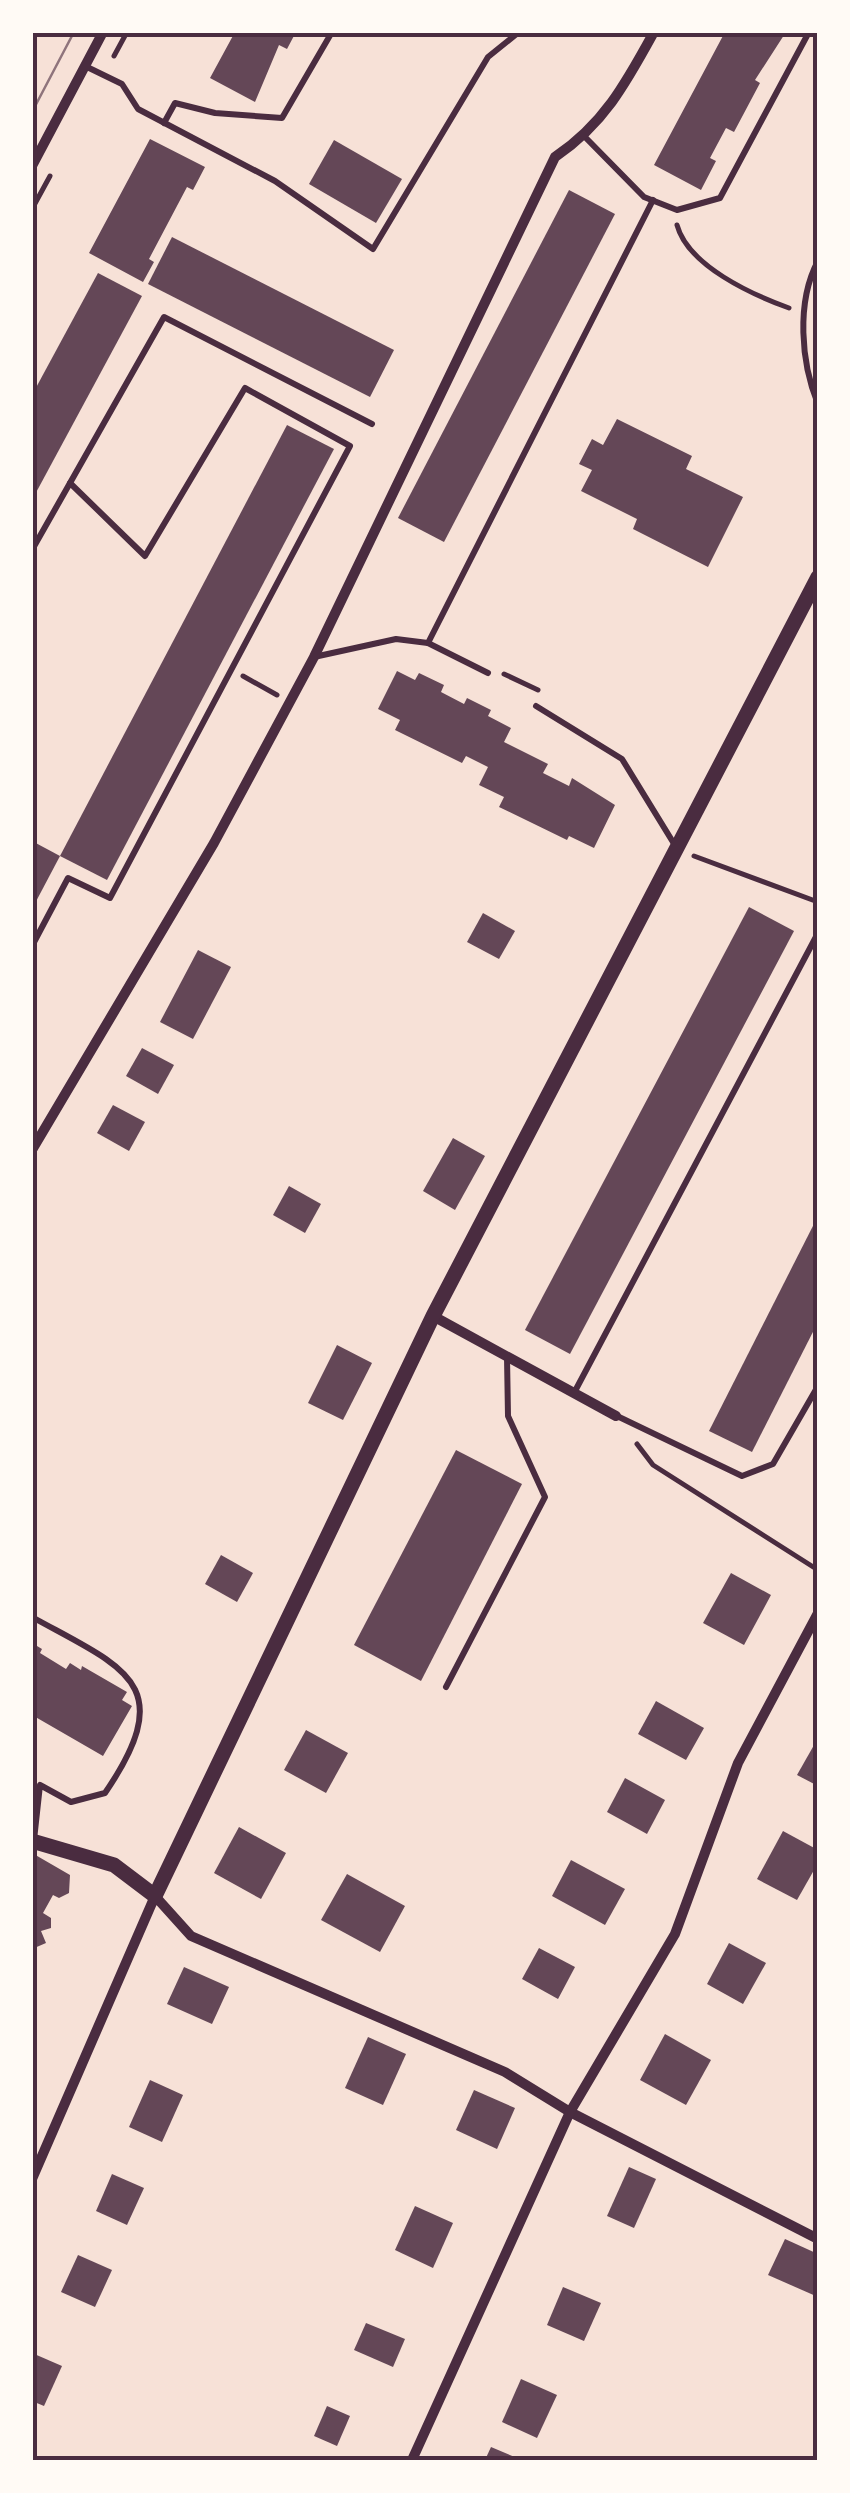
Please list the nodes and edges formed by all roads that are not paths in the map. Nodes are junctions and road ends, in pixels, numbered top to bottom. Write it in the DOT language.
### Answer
graph roads {
  1 [pos="103,32"];
  2 [pos="332,32"];
  3 [pos="518,32"];
  4 [pos="654,32"];
  5 [pos="809,32"];
  6 [pos="85,66"];
  7 [pos="164,123"];
  8 [pos="585,137"];
  9 [pos="32,166"];
  10 [pos="653,200"];
  11 [pos="818,261"];
  12 [pos="818,404"];
  13 [pos="372,424"];
  14 [pos="70,483"];
  15 [pos="32,550"];
  16 [pos="818,577"];
  17 [pos="428,643"];
  18 [pos="314,658"];
  19 [pos="488,673"];
  20 [pos="536,706"];
  21 [pos="678,850"];
  22 [pos="818,933"];
  23 [pos="32,946"];
  24 [pos="32,1150"];
  25 [pos="433,1316"];
  26 [pos="507,1356"];
  27 [pos="818,1386"];
  28 [pos="574,1393"];
  29 [pos="616,1416"];
  30 [pos="818,1613"];
  31 [pos="32,1618"];
  32 [pos="446,1687"];
  33 [pos="33,1841"];
  34 [pos="155,1896"];
  35 [pos="570,2112"];
  36 [pos="32,2179"];
  37 [pos="818,2238"];
  38 [pos="412,2460"];
  1 -- 6 [label="street"];
  2 -- 7 [label="lane"];
  3 -- 7 [label="lane"];
  4 -- 8 [label="street"];
  5 -- 10 [label="lane"];
  6 -- 7 [label="lane"];
  6 -- 9 [label="street"];
  8 -- 10 [label="lane"];
  8 -- 18 [label="street"];
  10 -- 17 [label="lane"];
  11 -- 12 [label="lane"];
  13 -- 14 [label="lane"];
  14 -- 15 [label="lane"];
  14 -- 23 [label="lane"];
  16 -- 21 [label="street"];
  17 -- 18 [label="lane"];
  17 -- 19 [label="lane"];
  18 -- 24 [label="street"];
  20 -- 21 [label="lane"];
  21 -- 25 [label="street"];
  22 -- 28 [label="lane"];
  25 -- 26 [label="street"];
  25 -- 34 [label="street"];
  26 -- 28 [label="street"];
  26 -- 32 [label="lane"];
  27 -- 29 [label="lane"];
  28 -- 29 [label="street"];
  30 -- 35 [label="street"];
  31 -- 33 [label="lane"];
  33 -- 34 [label="street"];
  34 -- 35 [label="street"];
  34 -- 36 [label="street"];
  35 -- 37 [label="street"];
  35 -- 38 [label="street"];
}
